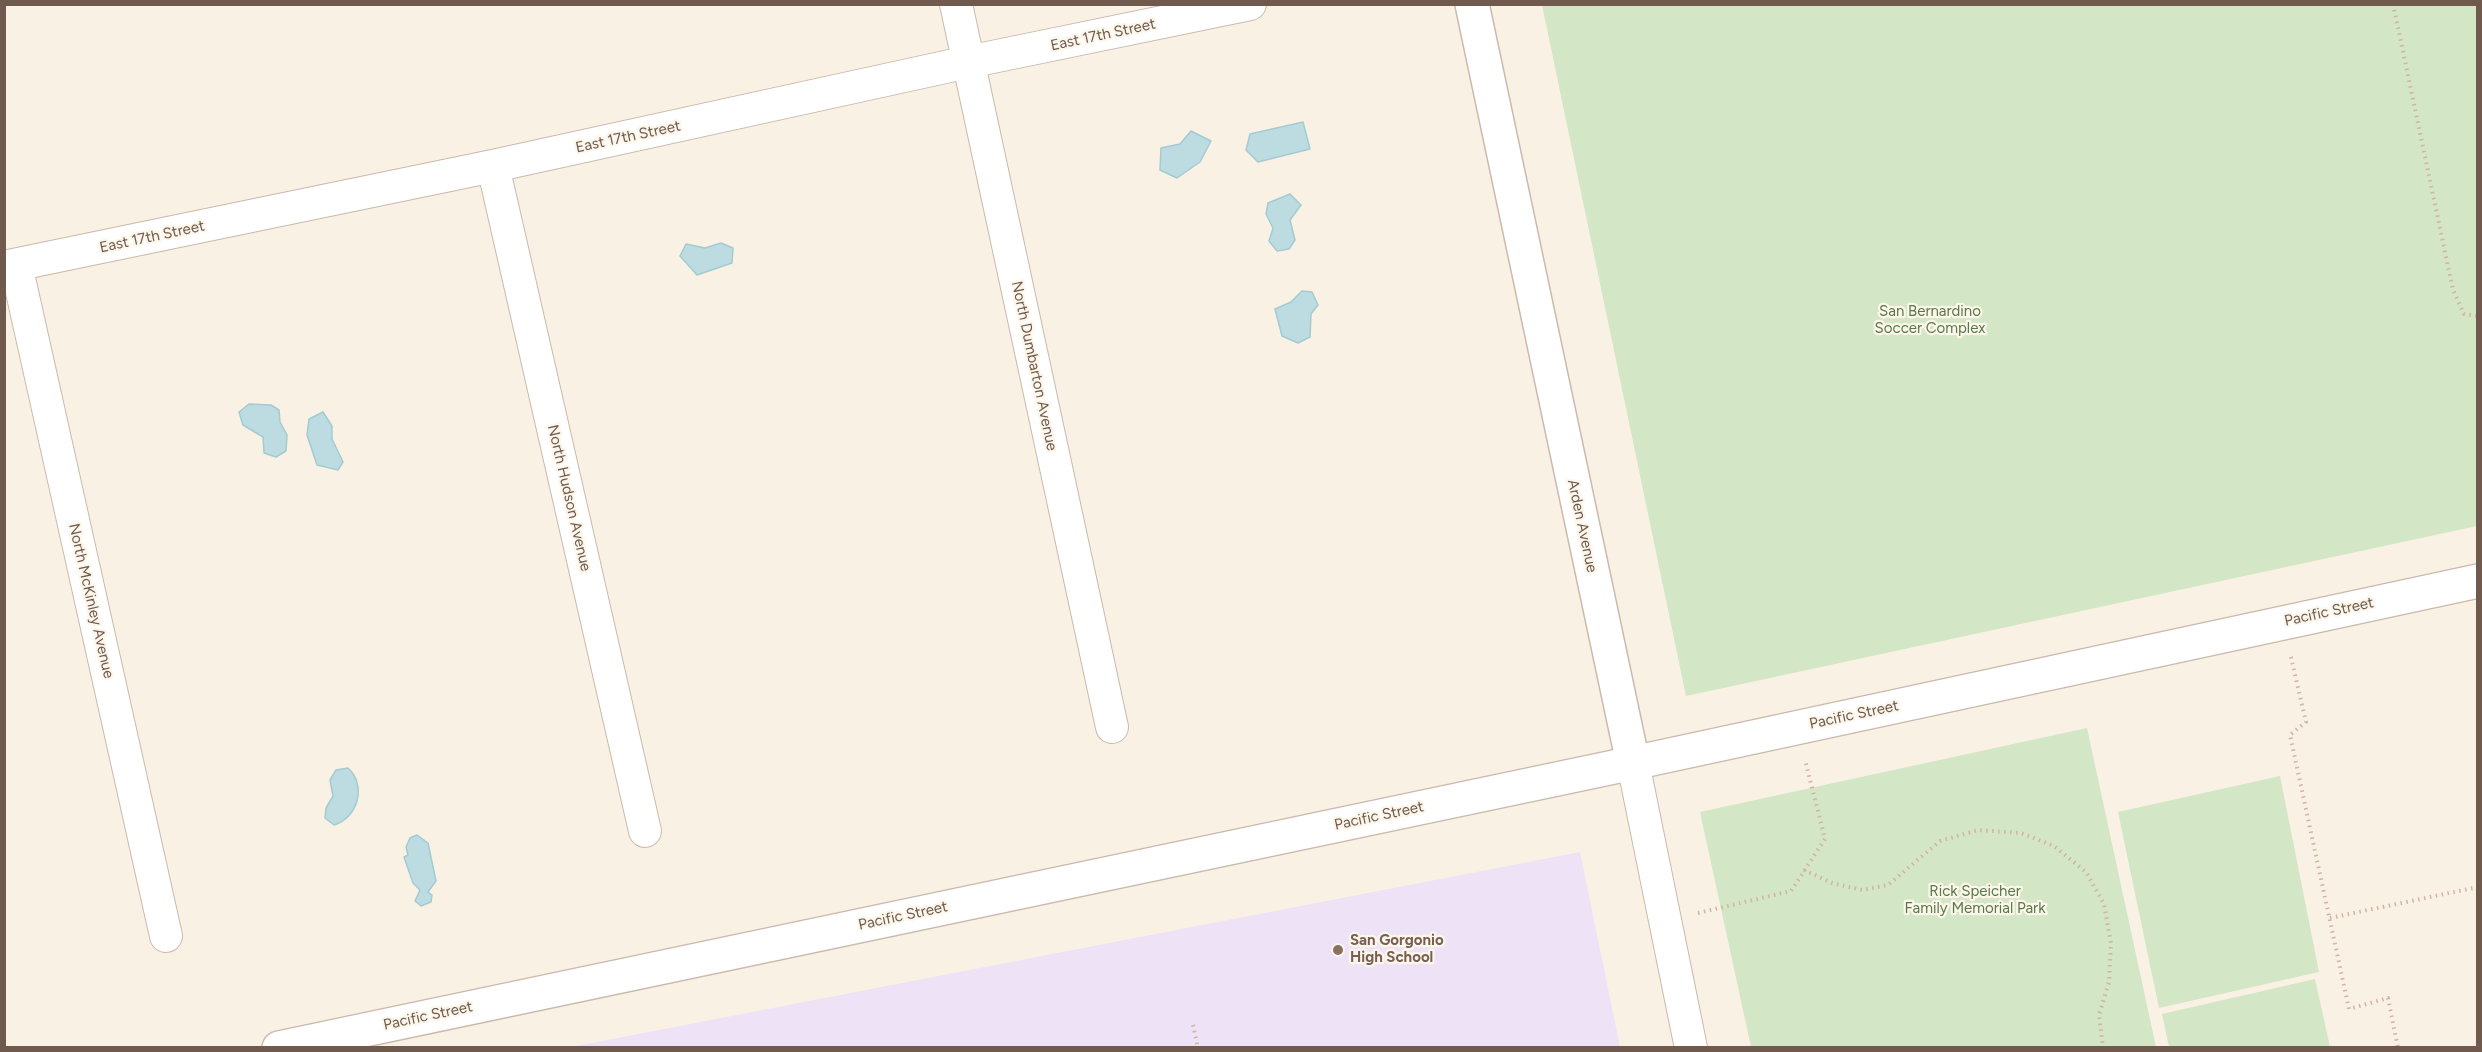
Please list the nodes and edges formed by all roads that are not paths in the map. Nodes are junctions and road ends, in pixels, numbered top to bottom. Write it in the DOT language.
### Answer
graph roads {
  1 [pos="956,4"];
  2 [pos="1250,4"];
  3 [pos="1472,4"];
  4 [pos="968,62"];
  5 [pos="493,166"];
  6 [pos="10,266"];
  7 [pos="2478,580"];
  8 [pos="1112,727"];
  9 [pos="1633,763"];
  10 [pos="645,831"];
  11 [pos="166,936"];
  12 [pos="279,1047"];
  13 [pos="1691,1047"];
  1 -- 4 [label="street, North Dumbarton Avenue"];
  2 -- 4 [label="street, East 17th Street"];
  3 -- 9 [label="street, Arden Avenue"];
  4 -- 5 [label="street, East 17th Street"];
  4 -- 8 [label="street, North Dumbarton Avenue"];
  5 -- 6 [label="street, East 17th Street"];
  5 -- 10 [label="street, North Hudson Avenue"];
  6 -- 11 [label="street, North McKinley Avenue"];
  7 -- 9 [label="street, Pacific Street"];
  9 -- 12 [label="street, Pacific Street"];
  9 -- 13 [label="street, Arden Avenue"];
}
